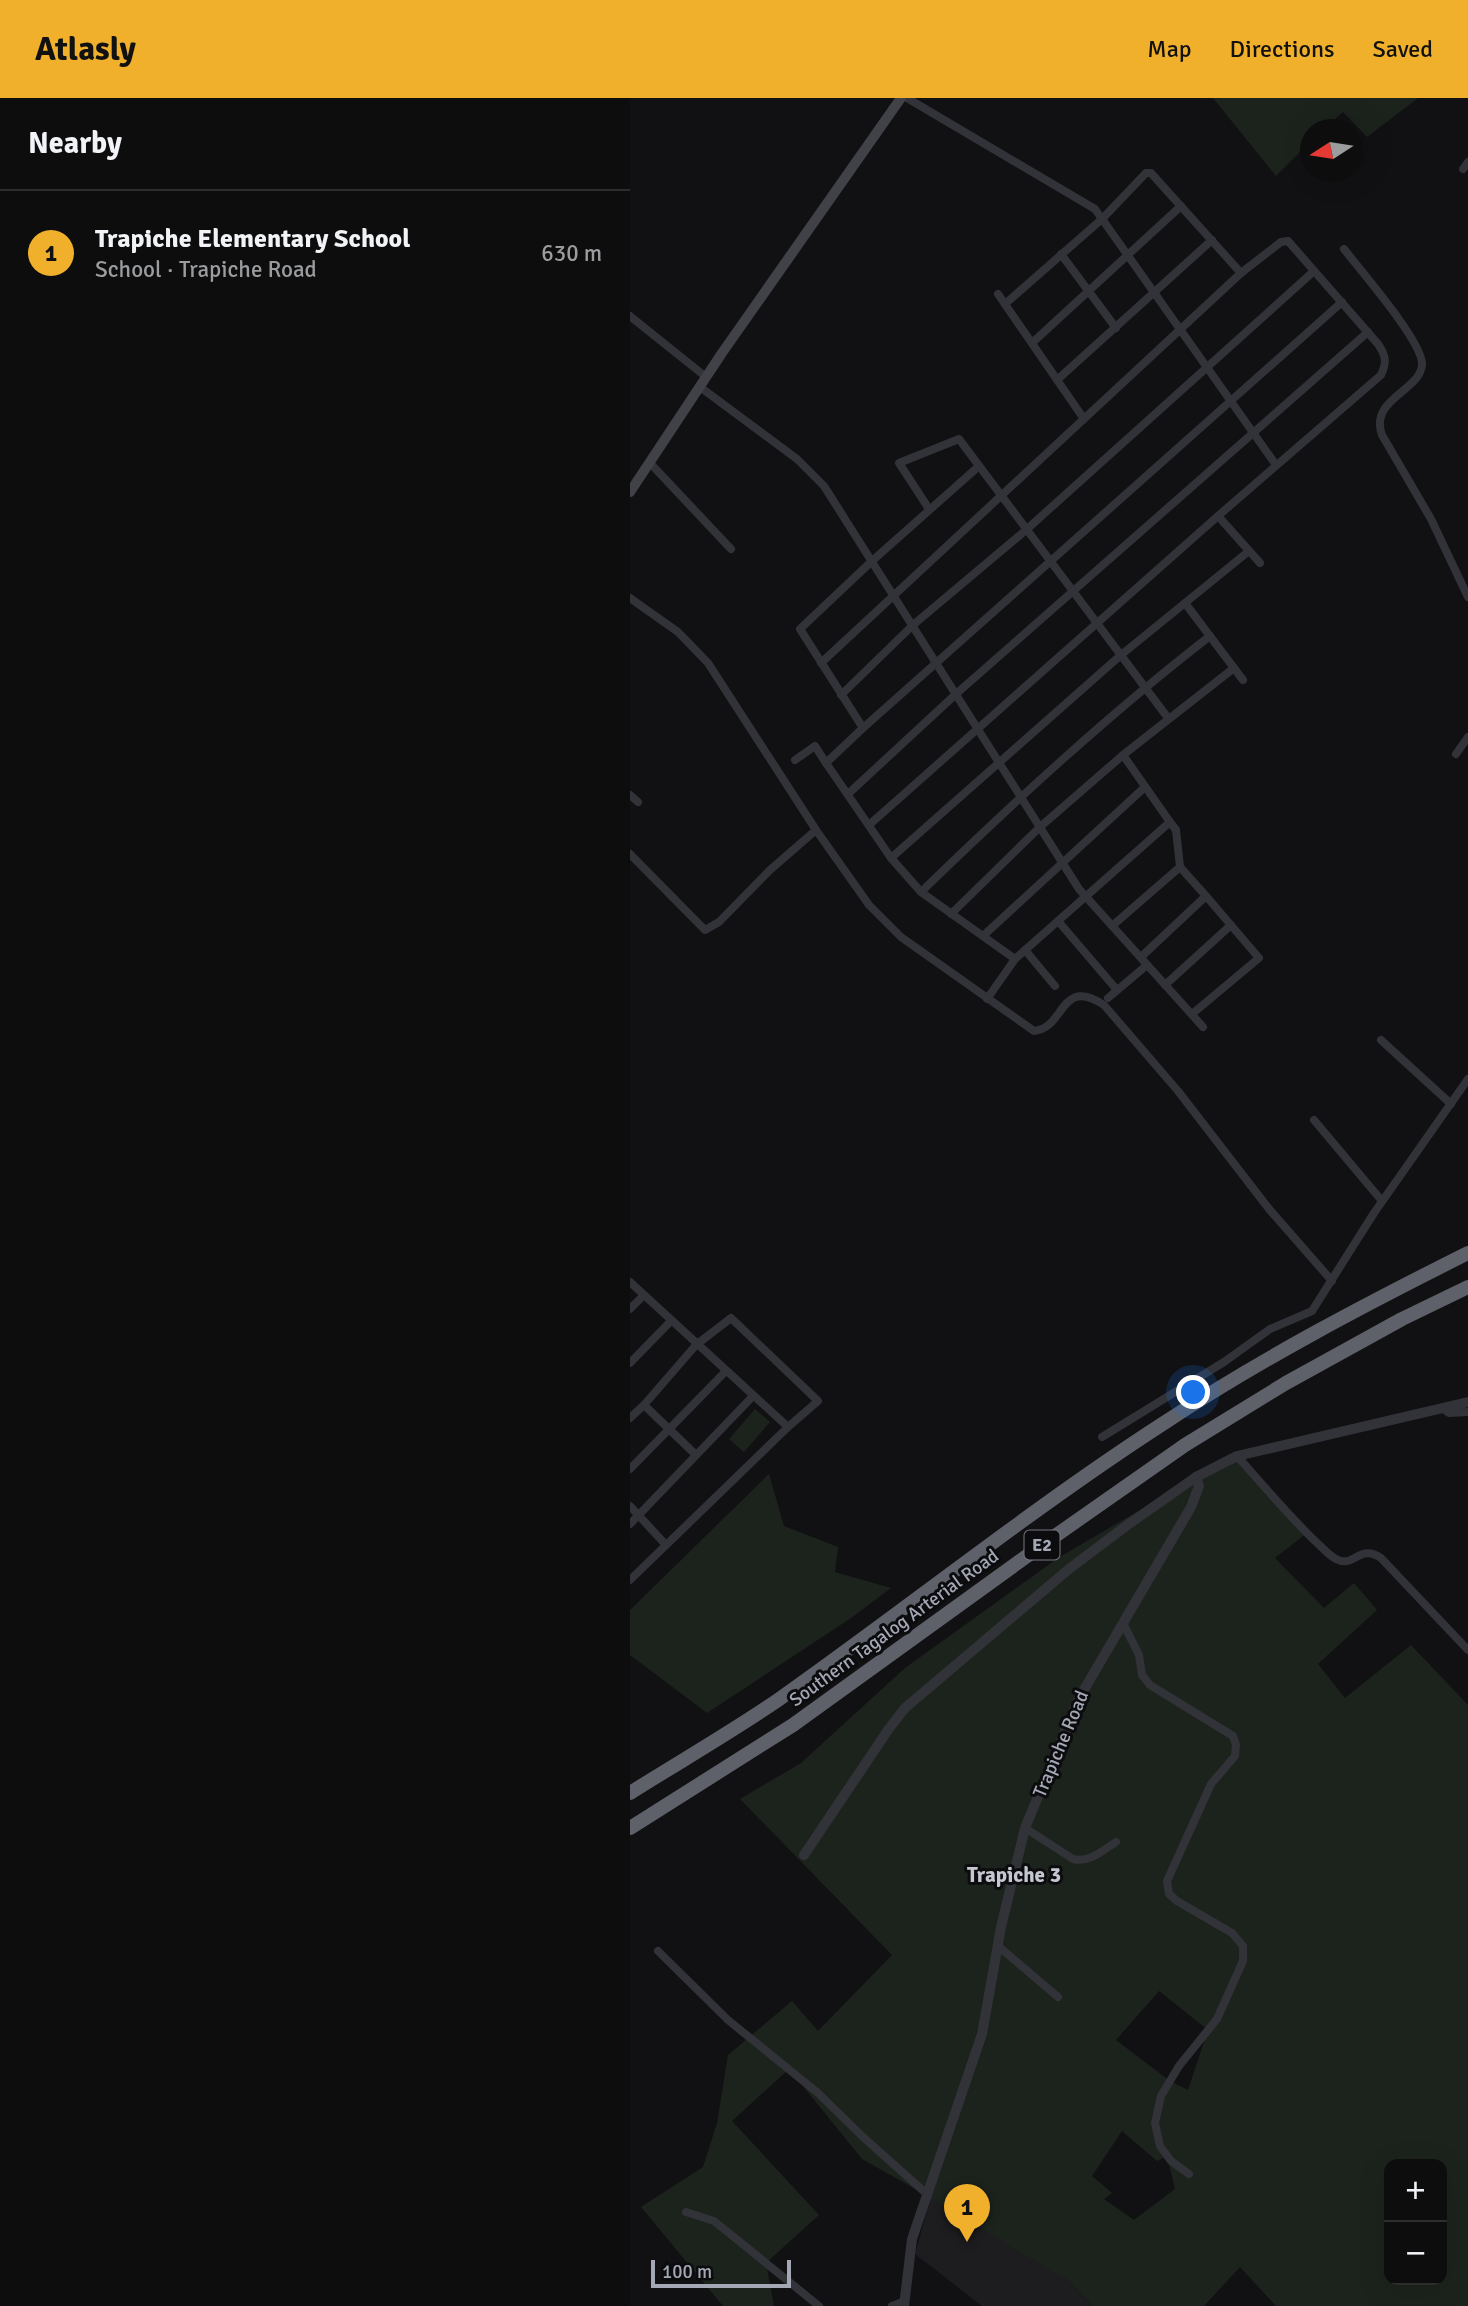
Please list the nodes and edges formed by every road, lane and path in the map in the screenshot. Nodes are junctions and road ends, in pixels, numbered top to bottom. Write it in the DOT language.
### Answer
graph roads {
  1 [pos="901,98"];
  2 [pos="907,98"];
  3 [pos="1181,206"];
  4 [pos="1102,219"];
  5 [pos="1212,240"];
  6 [pos="1344,250"];
  7 [pos="1061,254"];
  8 [pos="1128,255"];
  9 [pos="1314,271"];
  10 [pos="1241,273"];
  11 [pos="1088,291"];
  12 [pos="1154,292"];
  13 [pos="998,294"];
  14 [pos="1342,302"];
  15 [pos="1005,304"];
  16 [pos="630,316"];
  17 [pos="1116,328"];
  18 [pos="1180,329"];
  19 [pos="1368,332"];
  20 [pos="1032,342"];
  21 [pos="1207,367"];
  22 [pos="706,377"];
  23 [pos="1057,380"];
  24 [pos="700,387"];
  25 [pos="1231,401"];
  26 [pos="1084,419"];
  27 [pos="1254,433"];
  28 [pos="650,463"];
  29 [pos="1276,465"];
  30 [pos="979,467"];
  31 [pos="630,492"];
  32 [pos="1001,496"];
  33 [pos="929,509"];
  34 [pos="1218,516"];
  35 [pos="1026,530"];
  36 [pos="731,549"];
  37 [pos="1249,551"];
  38 [pos="872,561"];
  39 [pos="1051,563"];
  40 [pos="1259,563"];
  41 [pos="1073,592"];
  42 [pos="893,594"];
  43 [pos="1468,597"];
  44 [pos="630,598"];
  45 [pos="1185,603"];
  46 [pos="1096,623"];
  47 [pos="913,625"];
  48 [pos="1210,636"];
  49 [pos="1121,656"];
  50 [pos="936,662"];
  51 [pos="821,663"];
  52 [pos="1234,668"];
  53 [pos="1243,680"];
  54 [pos="1144,687"];
  55 [pos="956,694"];
  56 [pos="841,695"];
  57 [pos="1168,718"];
  58 [pos="863,728"];
  59 [pos="978,729"];
  60 [pos="1468,737"];
  61 [pos="1455,754"];
  62 [pos="1123,755"];
  63 [pos="795,760"];
  64 [pos="827,762"];
  65 [pos="999,762"];
  66 [pos="1145,786"];
  67 [pos="630,794"];
  68 [pos="848,794"];
  69 [pos="1021,796"];
  70 [pos="638,802"];
  71 [pos="1170,822"];
  72 [pos="869,825"];
  73 [pos="1040,827"];
  74 [pos="816,830"];
  75 [pos="630,855"];
  76 [pos="891,858"];
  77 [pos="1062,862"];
  78 [pos="1180,867"];
  79 [pos="921,892"];
  80 [pos="1086,897"];
  81 [pos="1206,897"];
  82 [pos="951,914"];
  83 [pos="1058,921"];
  84 [pos="1231,925"];
  85 [pos="1112,926"];
  86 [pos="982,936"];
  87 [pos="1025,950"];
  88 [pos="1015,959"];
  89 [pos="1144,961"];
  90 [pos="1165,985"];
  91 [pos="1055,986"];
  92 [pos="1117,990"];
  93 [pos="1108,998"];
  94 [pos="987,999"];
  95 [pos="1192,1014"];
  96 [pos="1203,1027"];
  97 [pos="1381,1040"];
  98 [pos="1468,1079"];
  99 [pos="1451,1104"];
  100 [pos="1314,1120"];
  101 [pos="1382,1201"];
  102 [pos="1468,1253"];
  103 [pos="1332,1281"];
  104 [pos="630,1282"];
  105 [pos="1468,1287"];
  106 [pos="643,1296"];
  107 [pos="630,1309"];
  108 [pos="670,1322"];
  109 [pos="696,1345"];
  110 [pos="630,1363"];
  111 [pos="725,1372"];
  112 [pos="753,1396"];
  113 [pos="1468,1402"];
  114 [pos="644,1405"];
  115 [pos="1443,1409"];
  116 [pos="1468,1412"];
  117 [pos="630,1418"];
  118 [pos="788,1427"];
  119 [pos="669,1429"];
  120 [pos="1102,1437"];
  121 [pos="696,1455"];
  122 [pos="1237,1456"];
  123 [pos="630,1469"];
  124 [pos="1196,1477"];
  125 [pos="630,1506"];
  126 [pos="639,1515"];
  127 [pos="630,1524"];
  128 [pos="666,1545"];
  129 [pos="630,1580"];
  130 [pos="1123,1623"];
  131 [pos="1468,1650"];
  132 [pos="630,1793"];
  133 [pos="630,1828"];
  134 [pos="1025,1828"];
  135 [pos="1116,1842"];
  136 [pos="804,1855"];
  137 [pos="998,1946"];
  138 [pos="658,1951"];
  139 [pos="1058,1997"];
  140 [pos="1189,2174"];
  141 [pos="928,2195"];
  142 [pos="686,2212"];
  143 [pos="904,2304"];
  144 [pos="819,2306"];
  145 [pos="892,2306"];
  1 -- 22 [label="main road"];
  2 -- 4 [label="street"];
  3 -- 4 [label="street"];
  3 -- 5 [label="street"];
  3 -- 8 [label="street"];
  4 -- 7 [label="street"];
  4 -- 8 [label="street"];
  5 -- 10 [label="street"];
  5 -- 12 [label="street"];
  6 -- 43 [label="street"];
  7 -- 11 [label="street"];
  7 -- 15 [label="street"];
  8 -- 11 [label="street"];
  8 -- 12 [label="street"];
  9 -- 10 [label="street"];
  9 -- 14 [label="street"];
  9 -- 21 [label="street"];
  10 -- 18 [label="street"];
  11 -- 17 [label="street"];
  11 -- 20 [label="street"];
  12 -- 17 [label="street"];
  12 -- 18 [label="street"];
  13 -- 15 [label="street"];
  14 -- 19 [label="street"];
  14 -- 25 [label="street"];
  15 -- 20 [label="street"];
  16 -- 22 [label="street"];
  17 -- 23 [label="street"];
  18 -- 21 [label="street"];
  18 -- 26 [label="street"];
  19 -- 27 [label="street"];
  19 -- 29 [label="street"];
  20 -- 23 [label="street"];
  21 -- 25 [label="street"];
  21 -- 35 [label="street"];
  22 -- 24 [label="main road"];
  23 -- 26 [label="street"];
  24 -- 28 [label="main road"];
  24 -- 38 [label="street"];
  25 -- 27 [label="street"];
  25 -- 39 [label="street"];
  26 -- 32 [label="street"];
  27 -- 29 [label="street"];
  27 -- 41 [label="street"];
  28 -- 31 [label="main road"];
  28 -- 36 [label="street"];
  29 -- 34 [label="street"];
  30 -- 32 [label="street"];
  30 -- 33 [label="street"];
  30 -- 33 [label="street"];
  32 -- 35 [label="street"];
  32 -- 42 [label="street"];
  33 -- 38 [label="street"];
  34 -- 37 [label="street"];
  34 -- 46 [label="street"];
  35 -- 39 [label="street"];
  35 -- 47 [label="street"];
  37 -- 40 [label="street"];
  37 -- 45 [label="street"];
  38 -- 42 [label="street"];
  38 -- 51 [label="street"];
  39 -- 41 [label="street"];
  39 -- 50 [label="street"];
  41 -- 46 [label="street"];
  41 -- 55 [label="street"];
  42 -- 47 [label="street"];
  42 -- 51 [label="street"];
  44 -- 74 [label="street"];
  45 -- 48 [label="street"];
  45 -- 49 [label="street"];
  46 -- 49 [label="street"];
  46 -- 59 [label="street"];
  47 -- 50 [label="street"];
  47 -- 56 [label="street"];
  48 -- 52 [label="street"];
  48 -- 54 [label="street"];
  49 -- 54 [label="street"];
  49 -- 65 [label="street"];
  50 -- 55 [label="street"];
  50 -- 58 [label="street"];
  51 -- 56 [label="street"];
  52 -- 53 [label="street"];
  52 -- 57 [label="street"];
  54 -- 57 [label="street"];
  54 -- 69 [label="street"];
  55 -- 59 [label="street"];
  55 -- 68 [label="street"];
  56 -- 58 [label="street"];
  57 -- 62 [label="street"];
  58 -- 64 [label="street"];
  59 -- 65 [label="street"];
  59 -- 72 [label="street"];
  60 -- 61 [label="street"];
  62 -- 66 [label="street"];
  62 -- 73 [label="street"];
  63 -- 64 [label="street"];
  64 -- 68 [label="street"];
  65 -- 69 [label="street"];
  65 -- 76 [label="street"];
  66 -- 71 [label="street"];
  66 -- 77 [label="street"];
  67 -- 70 [label="street"];
  68 -- 72 [label="street"];
  69 -- 73 [label="street"];
  69 -- 79 [label="street"];
  71 -- 78 [label="street"];
  71 -- 80 [label="street"];
  72 -- 76 [label="street"];
  73 -- 77 [label="street"];
  73 -- 82 [label="street"];
  74 -- 75 [label="street"];
  74 -- 94 [label="street"];
  76 -- 79 [label="street"];
  77 -- 80 [label="street"];
  77 -- 86 [label="street"];
  78 -- 81 [label="street"];
  78 -- 85 [label="street"];
  79 -- 82 [label="street"];
  80 -- 83 [label="street"];
  80 -- 85 [label="street"];
  81 -- 84 [label="street"];
  81 -- 89 [label="street"];
  82 -- 86 [label="street"];
  83 -- 87 [label="street"];
  83 -- 92 [label="street"];
  84 -- 90 [label="street"];
  84 -- 95 [label="street"];
  85 -- 89 [label="street"];
  86 -- 88 [label="street"];
  87 -- 88 [label="street"];
  87 -- 91 [label="street"];
  88 -- 94 [label="street"];
  89 -- 90 [label="street"];
  89 -- 92 [label="street"];
  90 -- 95 [label="street"];
  92 -- 93 [label="street"];
  94 -- 103 [label="street"];
  95 -- 96 [label="street"];
  97 -- 99 [label="street"];
  98 -- 99 [label="street"];
  99 -- 101 [label="street"];
  100 -- 101 [label="street"];
  101 -- 103 [label="street"];
  102 -- 132 [label="highway, Southern Tagalog Arterial Road / E2"];
  103 -- 120 [label="street"];
  104 -- 106 [label="street"];
  105 -- 133 [label="highway, Southern Tagalog Arterial Road / E2"];
  106 -- 107 [label="street"];
  106 -- 108 [label="street"];
  108 -- 109 [label="street"];
  108 -- 110 [label="street"];
  109 -- 111 [label="street"];
  109 -- 114 [label="street"];
  109 -- 118 [label="street"];
  111 -- 112 [label="street"];
  111 -- 119 [label="street"];
  112 -- 118 [label="street"];
  112 -- 121 [label="street"];
  113 -- 115 [label="street"];
  114 -- 117 [label="street"];
  114 -- 119 [label="street"];
  115 -- 116 [label="street"];
  115 -- 122 [label="street"];
  118 -- 128 [label="street"];
  119 -- 121 [label="street"];
  119 -- 123 [label="street"];
  121 -- 126 [label="street"];
  122 -- 124 [label="street"];
  122 -- 131 [label="street"];
  124 -- 130 [label="street, Trapiche Road"];
  124 -- 136 [label="street"];
  125 -- 126 [label="street"];
  126 -- 127 [label="street"];
  126 -- 128 [label="street"];
  128 -- 129 [label="street"];
  130 -- 134 [label="street, Trapiche Road"];
  130 -- 140 [label="street"];
  134 -- 135 [label="street"];
  134 -- 137 [label="street, Trapiche Road"];
  137 -- 139 [label="street"];
  137 -- 141 [label="street, Trapiche Road"];
  138 -- 141 [label="street"];
  141 -- 143 [label="street, Trapiche Road"];
  142 -- 144 [label="street"];
  143 -- 145 [label="street"];
}
